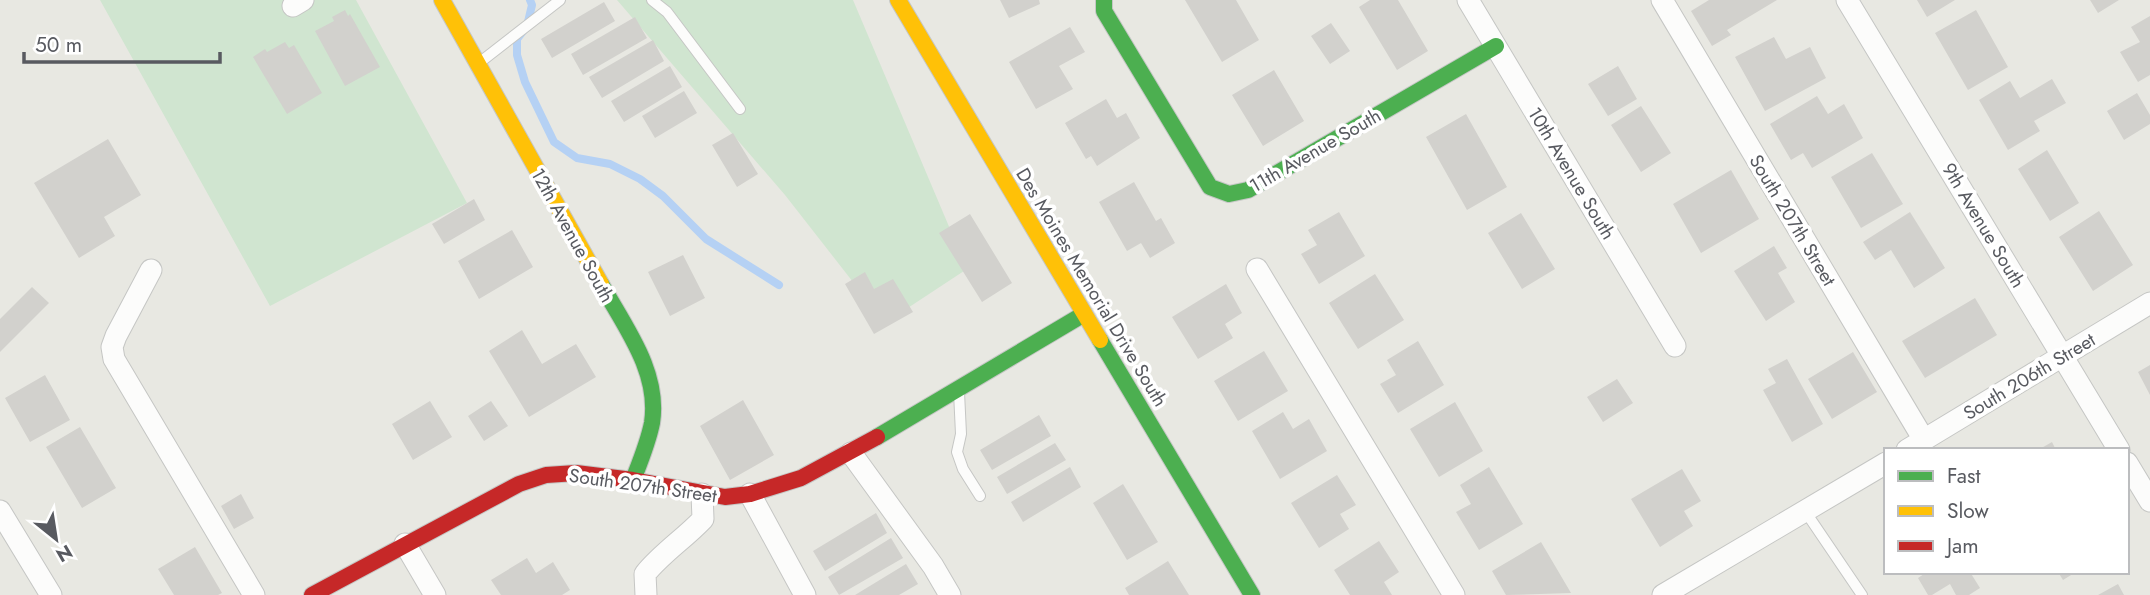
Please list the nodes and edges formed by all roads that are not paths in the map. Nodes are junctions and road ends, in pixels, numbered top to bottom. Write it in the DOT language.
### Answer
graph roads {
  1 [pos="442,0"];
  2 [pos="560,0"];
  3 [pos="652,0"];
  4 [pos="898,0"];
  5 [pos="1104,0"];
  6 [pos="1468,0"];
  7 [pos="1662,0"];
  8 [pos="1847,0"];
  9 [pos="1496,46"];
  10 [pos="477,64"];
  11 [pos="740,109"];
  12 [pos="1257,269"];
  13 [pos="151,270"];
  14 [pos="2150,303"];
  15 [pos="1084,314"];
  16 [pos="1675,346"];
  17 [pos="2063,355"];
  18 [pos="959,389"];
  19 [pos="1916,445"];
  20 [pos="2118,448"];
  21 [pos="851,453"];
  22 [pos="1884,464"];
  23 [pos="2129,466"];
  24 [pos="633,481"];
  25 [pos="702,494"];
  26 [pos="750,494"];
  27 [pos="980,496"];
  28 [pos="2150,501"];
  29 [pos="0,511"];
  30 [pos="1804,511"];
  31 [pos="405,544"];
  32 [pos="51,595"];
  33 [pos="254,595"];
  34 [pos="312,595"];
  35 [pos="435,595"];
  36 [pos="646,595"];
  37 [pos="805,595"];
  38 [pos="950,595"];
  39 [pos="1252,595"];
  40 [pos="1454,595"];
  41 [pos="1663,595"];
  42 [pos="1862,595"];
  1 -- 10 [label="street, 12th Avenue South"];
  2 -- 10 [label="lane"];
  3 -- 11 [label="lane"];
  4 -- 15 [label="street, Des Moines Memorial Drive South"];
  5 -- 9 [label="street, 11th Avenue South"];
  6 -- 9 [label="street, 10th Avenue South"];
  7 -- 19 [label="street, South 207th Street"];
  8 -- 17 [label="street, 9th Avenue South"];
  9 -- 16 [label="street, 10th Avenue South"];
  10 -- 24 [label="street, 12th Avenue South"];
  12 -- 40 [label="street"];
  13 -- 33 [label="street"];
  14 -- 17 [label="street, South 206th Street"];
  15 -- 18 [label="street, South 207th Street"];
  15 -- 39 [label="street, Des Moines Memorial Drive South"];
  17 -- 19 [label="street, South 206th Street"];
  17 -- 20 [label="street, 9th Avenue South"];
  18 -- 21 [label="street, South 207th Street"];
  18 -- 27 [label="lane"];
  21 -- 26 [label="street, South 207th Street"];
  21 -- 38 [label="street"];
  22 -- 30 [label="street"];
  23 -- 28 [label="street"];
  24 -- 25 [label="street, South 207th Street"];
  24 -- 31 [label="street, South 207th Street"];
  25 -- 26 [label="street, South 207th Street"];
  25 -- 36 [label="street"];
  26 -- 37 [label="street"];
  29 -- 32 [label="street"];
  30 -- 41 [label="street"];
  30 -- 42 [label="lane"];
  31 -- 34 [label="street, South 207th Street"];
  31 -- 35 [label="street"];
}
